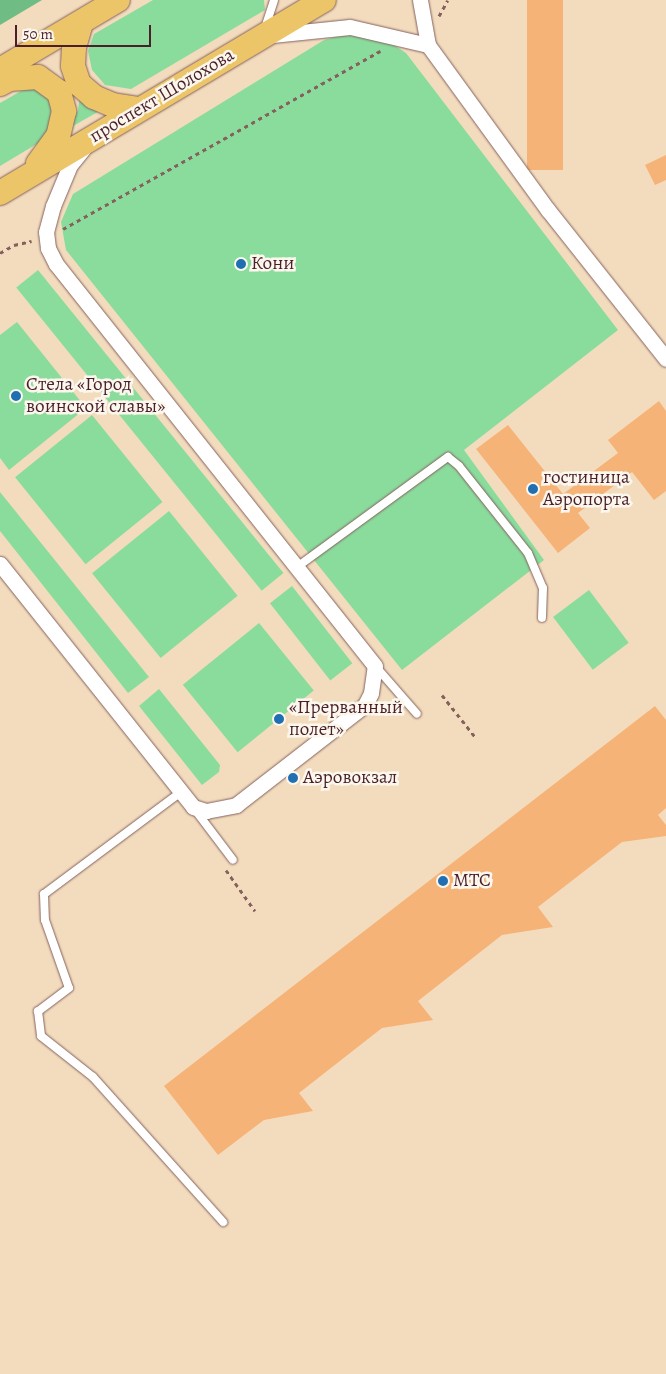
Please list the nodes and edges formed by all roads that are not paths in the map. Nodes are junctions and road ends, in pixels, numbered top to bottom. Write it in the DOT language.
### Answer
graph roads {
  1 [pos="118,0"];
  2 [pos="274,0"];
  3 [pos="324,0"];
  4 [pos="420,0"];
  5 [pos="81,23"];
  6 [pos="262,36"];
  7 [pos="428,45"];
  8 [pos="0,70"];
  9 [pos="0,84"];
  10 [pos="139,108"];
  11 [pos="96,134"];
  12 [pos="33,171"];
  13 [pos="0,193"];
  14 [pos="666,359"];
  15 [pos="0,564"];
  16 [pos="297,567"];
  17 [pos="542,618"];
  18 [pos="375,666"];
  19 [pos="417,714"];
  20 [pos="181,792"];
  21 [pos="193,807"];
  22 [pos="233,860"];
  23 [pos="223,1222"];
  1 -- 5 [label="main road"];
  2 -- 6 [label="lane"];
  3 -- 6 [label="main road, проспект Шолохова"];
  4 -- 7 [label="street"];
  5 -- 8 [label="main road"];
  5 -- 10 [label="main road"];
  6 -- 7 [label="street"];
  6 -- 10 [label="main road, проспект Шолохова"];
  7 -- 14 [label="street"];
  9 -- 12 [label="main road"];
  10 -- 11 [label="main road, проспект Шолохова"];
  11 -- 12 [label="main road, проспект Шолохова"];
  11 -- 16 [label="street"];
  12 -- 13 [label="main road, проспект Шолохова"];
  15 -- 20 [label="street"];
  16 -- 17 [label="lane"];
  16 -- 18 [label="street"];
  18 -- 19 [label="lane"];
  18 -- 21 [label="street"];
  20 -- 21 [label="street"];
  20 -- 23 [label="lane"];
  21 -- 22 [label="lane"];
}
